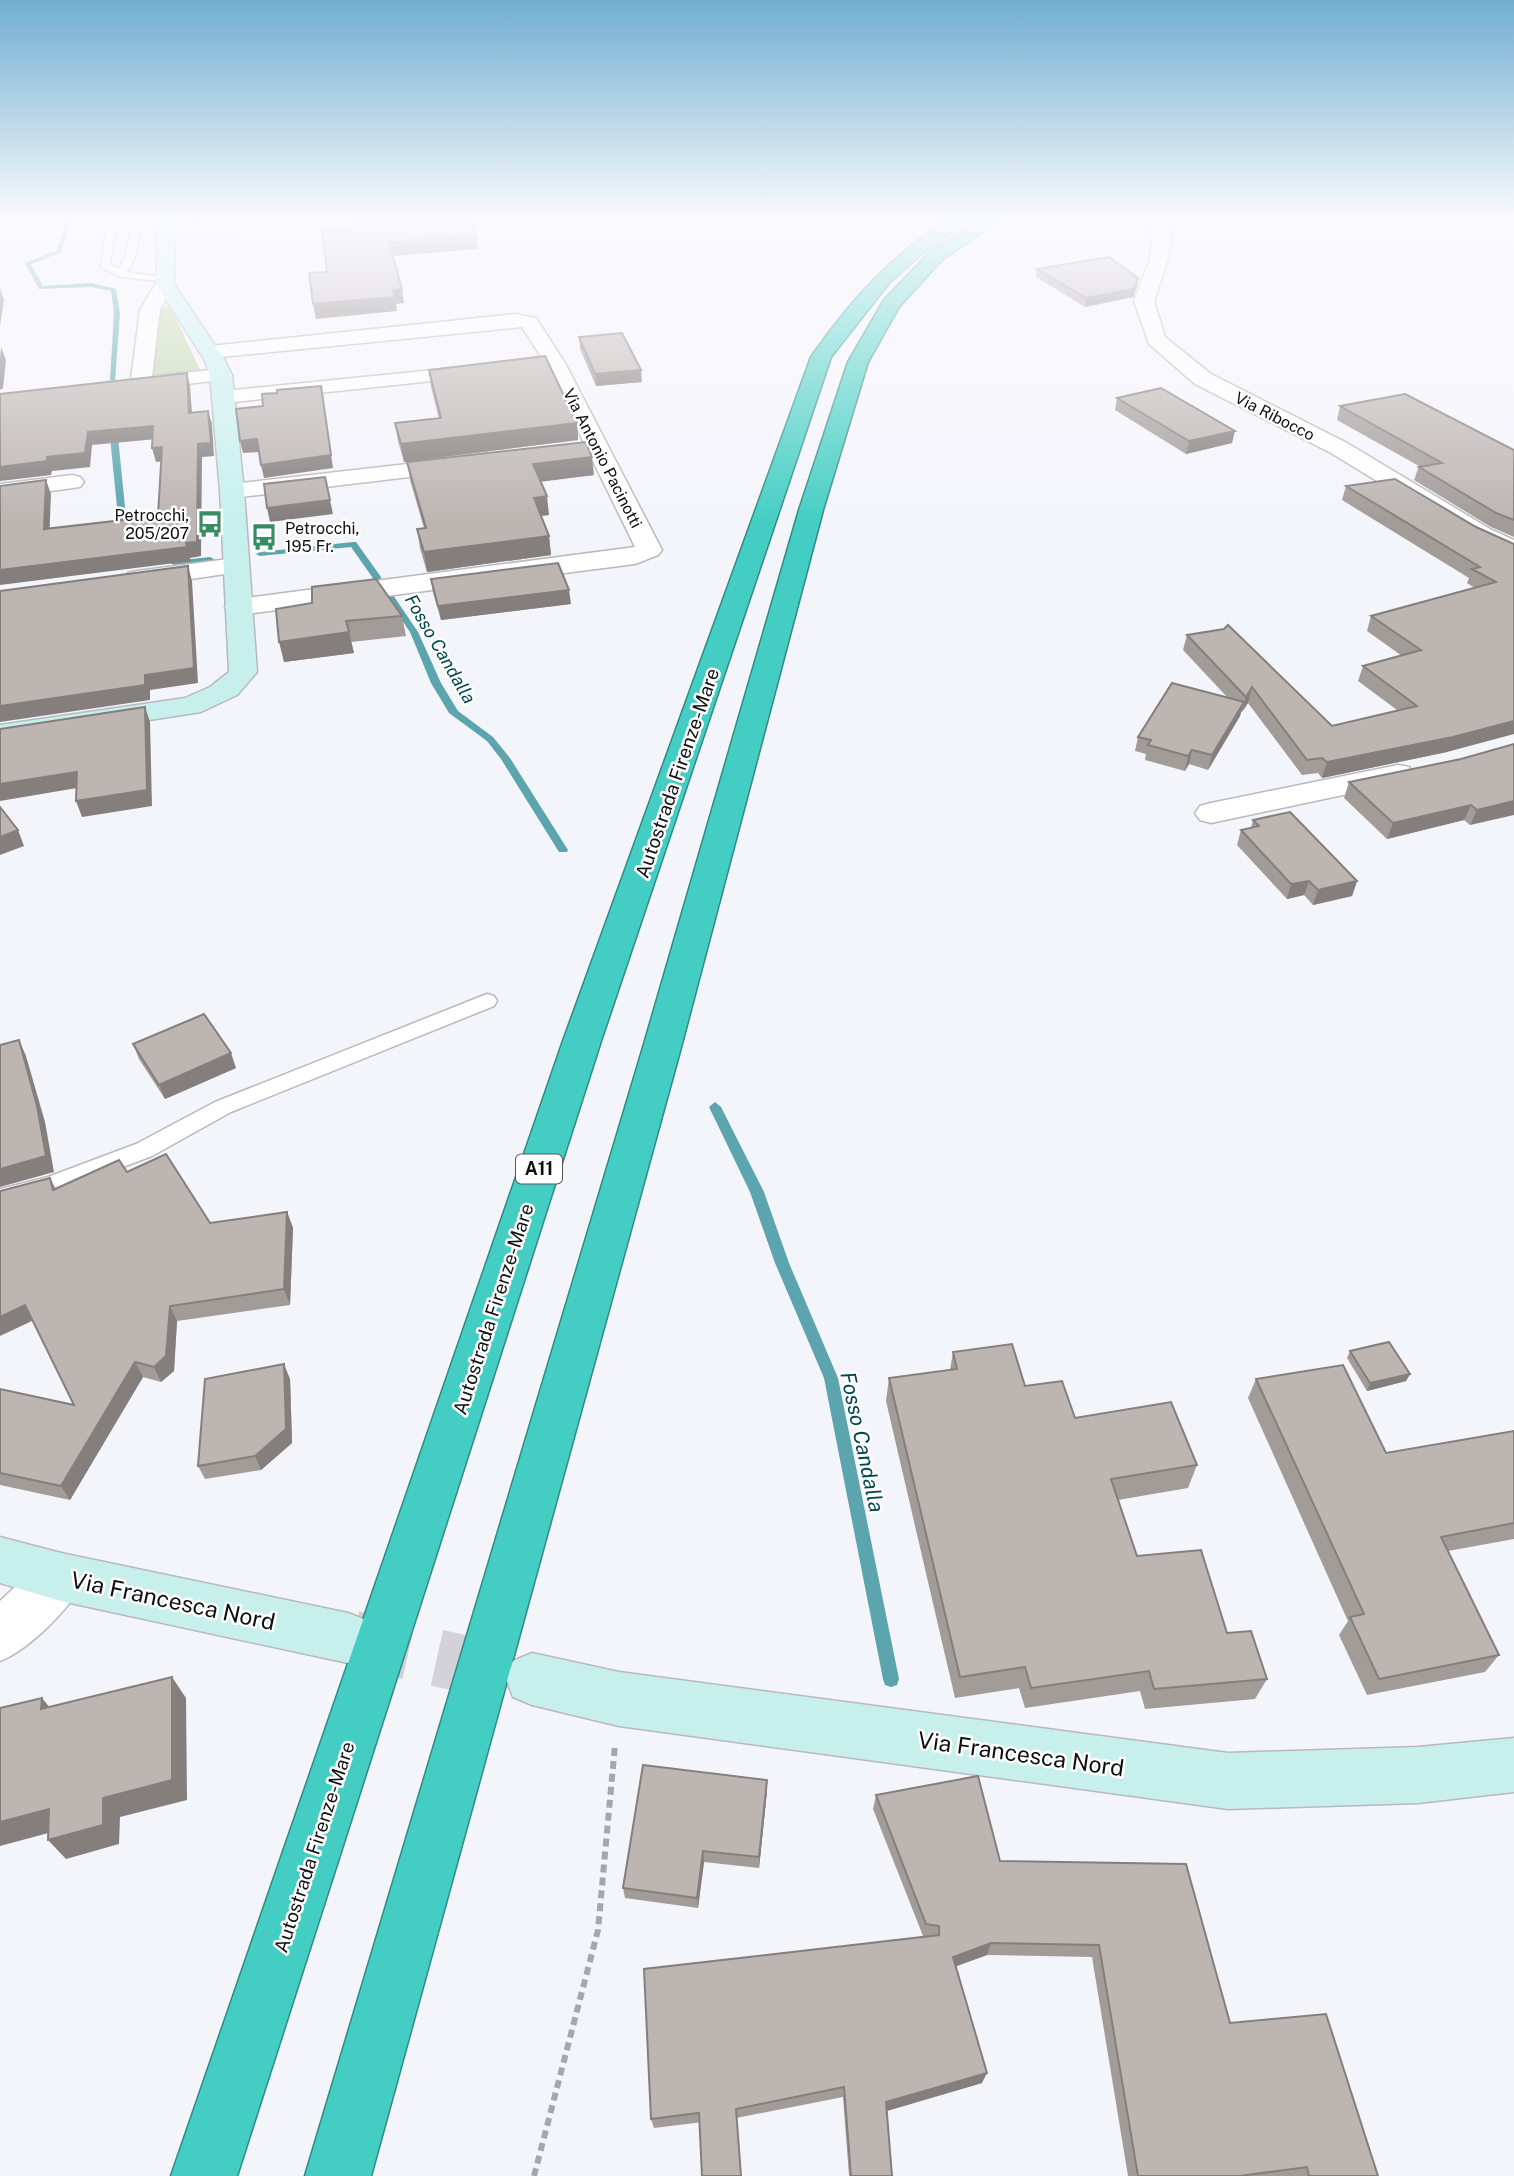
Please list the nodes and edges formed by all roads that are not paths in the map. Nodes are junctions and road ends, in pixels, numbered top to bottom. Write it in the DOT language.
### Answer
graph roads {
  1 [pos="149,320"];
  2 [pos="186,320"];
  3 [pos="847,320"];
  4 [pos="882,320"];
  5 [pos="1150,320"];
  6 [pos="555,363"];
  7 [pos="527,366"];
  8 [pos="500,369"];
  9 [pos="218,375"];
  10 [pos="141,383"];
  11 [pos="115,386"];
  12 [pos="598,449"];
  13 [pos="571,452"];
  14 [pos="476,463"];
  15 [pos="72,482"];
  16 [pos="0,491"];
  17 [pos="232,491"];
  18 [pos="1514,550"];
  19 [pos="236,566"];
  20 [pos="111,582"];
  21 [pos="238,607"];
  22 [pos="0,734"];
  23 [pos="1427,768"];
  24 [pos="1211,813"];
  25 [pos="487,1001"];
  26 [pos="0,1198"];
  27 [pos="0,1560"];
  28 [pos="61,1577"];
  29 [pos="0,1636"];
  30 [pos="348,1637"];
  31 [pos="532,1679"];
  32 [pos="1514,1765"];
  33 [pos="204,2176"];
  34 [pos="338,2176"];
  1 -- 10 [label="street"];
  2 -- 9 [label="main road"];
  3 -- 33 [label="highway, Autostrada Firenze-Mare / A11"];
  4 -- 34 [label="highway"];
  5 -- 18 [label="street, Via Ribocco"];
  6 -- 7 [label="street"];
  6 -- 9 [label="street, Via Antonio Pacinotti"];
  6 -- 12 [label="street, Via Antonio Pacinotti"];
  8 -- 9 [label="street"];
  9 -- 10 [label="street"];
  9 -- 17 [label="main road"];
  10 -- 11 [label="street"];
  12 -- 13 [label="street"];
  12 -- 21 [label="street, Via Antonio Pacinotti"];
  14 -- 17 [label="street"];
  15 -- 16 [label="street"];
  17 -- 19 [label="main road"];
  19 -- 20 [label="street"];
  19 -- 21 [label="main road"];
  21 -- 22 [label="main road"];
  23 -- 24 [label="street"];
  25 -- 26 [label="lane"];
  27 -- 28 [label="main road, Via Francesca Nord"];
  28 -- 29 [label="street"];
  28 -- 30 [label="main road, Via Francesca Nord"];
  31 -- 32 [label="main road, Via Francesca Nord"];
}
